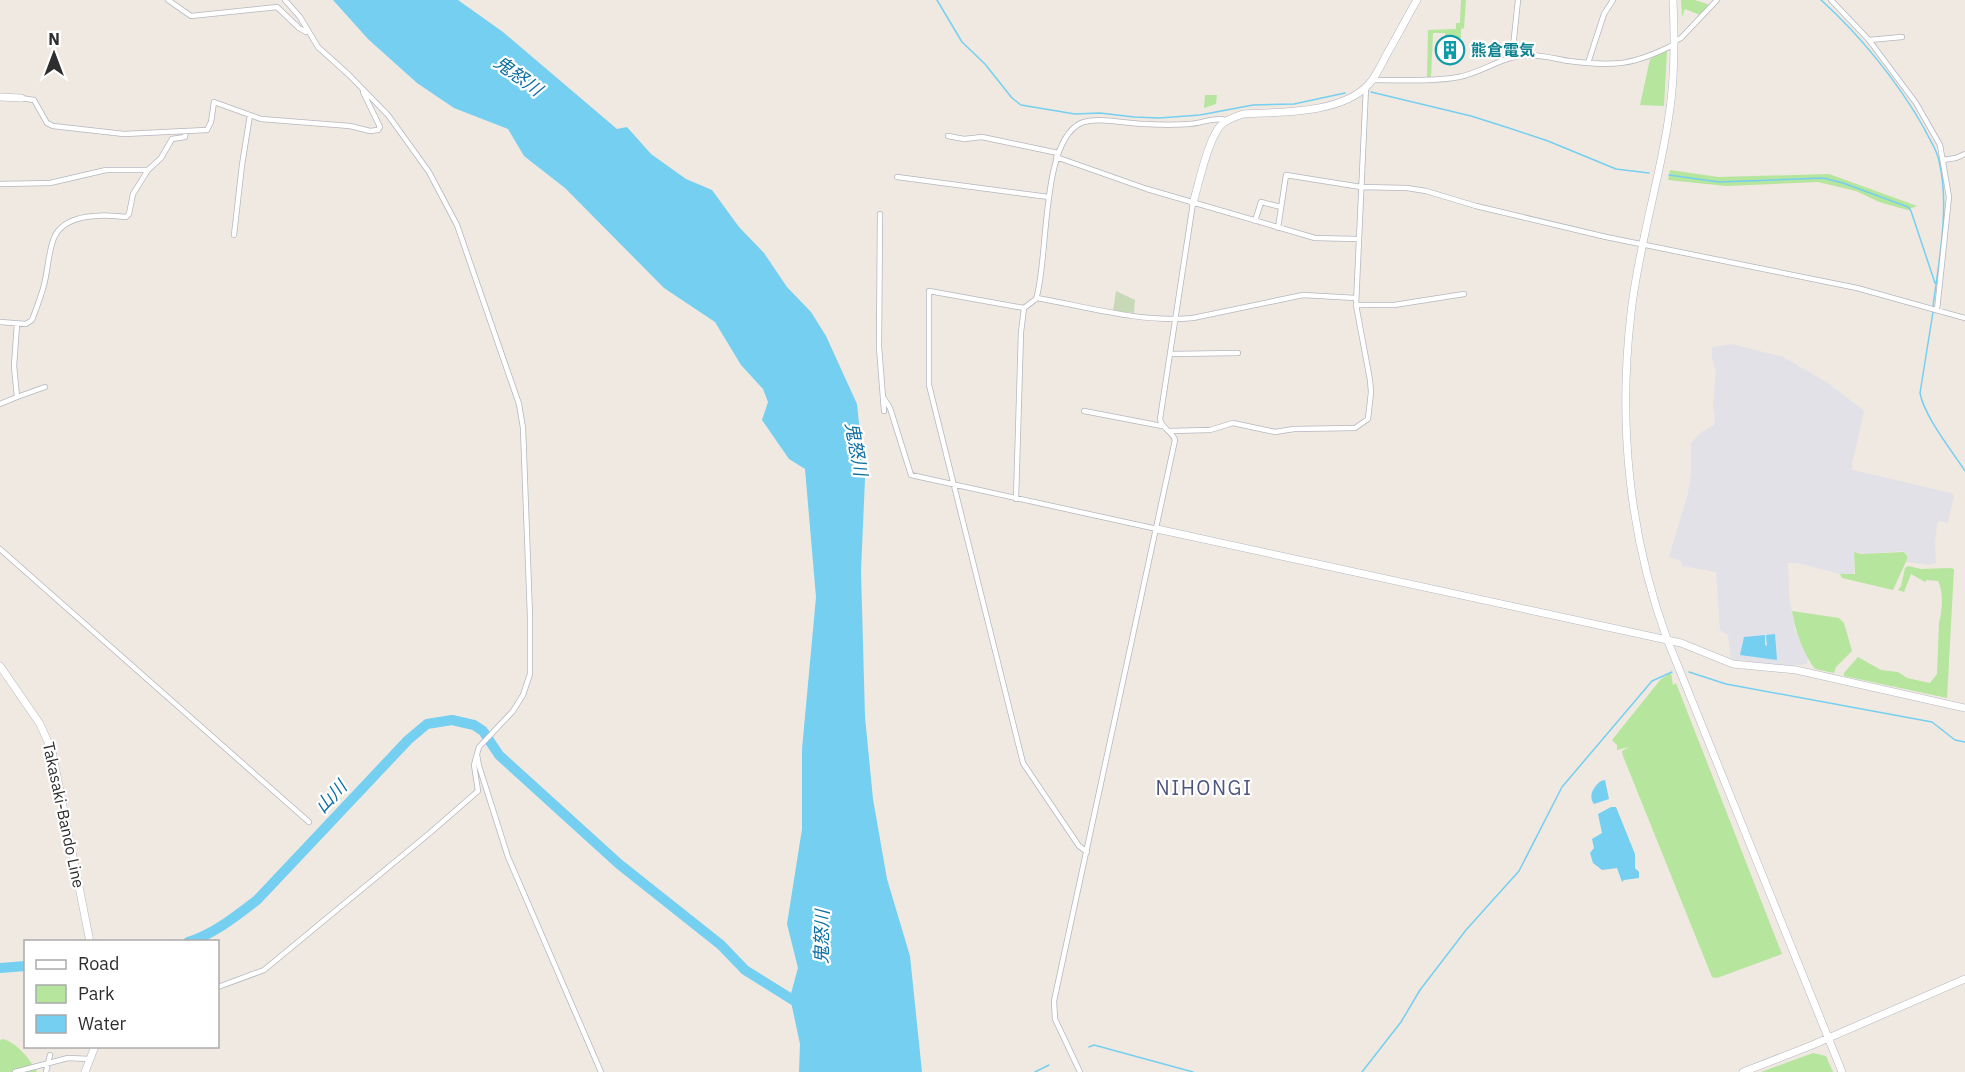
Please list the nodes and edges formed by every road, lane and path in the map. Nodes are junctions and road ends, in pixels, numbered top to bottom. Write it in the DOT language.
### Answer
graph roads {
  1 [pos="168,0"];
  2 [pos="285,0"];
  3 [pos="1417,0"];
  4 [pos="1518,0"];
  5 [pos="1613,0"];
  6 [pos="1673,0"];
  7 [pos="1717,0"];
  8 [pos="1831,0"];
  9 [pos="308,33"];
  10 [pos="1902,37"];
  11 [pos="1869,40"];
  12 [pos="1675,43"];
  13 [pos="1512,57"];
  14 [pos="1588,63"];
  15 [pos="1372,80"];
  16 [pos="360,87"];
  17 [pos="1366,87"];
  18 [pos="0,97"];
  19 [pos="21,98"];
  20 [pos="250,115"];
  21 [pos="1227,121"];
  22 [pos="186,131"];
  23 [pos="948,136"];
  24 [pos="1965,154"];
  25 [pos="1057,155"];
  26 [pos="1943,160"];
  27 [pos="148,170"];
  28 [pos="897,177"];
  29 [pos="0,184"];
  30 [pos="1361,187"];
  31 [pos="1049,197"];
  32 [pos="1193,203"];
  33 [pos="1281,207"];
  34 [pos="880,214"];
  35 [pos="1255,221"];
  36 [pos="1278,228"];
  37 [pos="234,235"];
  38 [pos="1357,239"];
  39 [pos="1643,245"];
  40 [pos="1464,294"];
  41 [pos="1037,298"];
  42 [pos="1356,298"];
  43 [pos="1356,305"];
  44 [pos="1024,308"];
  45 [pos="1937,310"];
  46 [pos="1965,318"];
  47 [pos="1176,320"];
  48 [pos="0,322"];
  49 [pos="17,324"];
  50 [pos="1238,353"];
  51 [pos="1171,354"];
  52 [pos="45,387"];
  53 [pos="17,397"];
  54 [pos="883,398"];
  55 [pos="0,404"];
  56 [pos="884,411"];
  57 [pos="1084,411"];
  58 [pos="1162,426"];
  59 [pos="1169,432"];
  60 [pos="955,485"];
  61 [pos="1016,499"];
  62 [pos="1157,529"];
  63 [pos="0,549"];
  64 [pos="1667,639"];
  65 [pos="0,666"];
  66 [pos="1965,708"];
  67 [pos="477,755"];
  68 [pos="309,822"];
  69 [pos="1087,852"];
  70 [pos="90,940"];
  71 [pos="1965,979"];
  72 [pos="219,987"];
  73 [pos="1828,1038"];
  74 [pos="95,1048"];
  75 [pos="50,1055"];
  76 [pos="90,1059"];
  77 [pos="47,1063"];
  78 [pos="15,1072"];
  79 [pos="46,1072"];
  80 [pos="85,1072"];
  81 [pos="601,1072"];
  82 [pos="1080,1072"];
  83 [pos="1743,1072"];
  84 [pos="1842,1072"];
  1 -- 9 [label="street"];
  2 -- 9 [label="street"];
  3 -- 15 [label="street"];
  4 -- 13 [label="street"];
  5 -- 14 [label="street"];
  6 -- 12 [label="street"];
  7 -- 12 [label="street"];
  8 -- 11 [label="street"];
  9 -- 16 [label="street"];
  10 -- 11 [label="street"];
  11 -- 26 [label="street"];
  12 -- 14 [label="street"];
  12 -- 39 [label="street"];
  13 -- 14 [label="street"];
  13 -- 15 [label="street"];
  15 -- 17 [label="street"];
  16 -- 20 [label="street"];
  16 -- 67 [label="street"];
  17 -- 21 [label="street"];
  17 -- 30 [label="street"];
  18 -- 19 [label="street"];
  19 -- 22 [label="street"];
  20 -- 22 [label="street"];
  20 -- 37 [label="street"];
  21 -- 25 [label="street"];
  21 -- 32 [label="street"];
  22 -- 27 [label="street"];
  23 -- 25 [label="street"];
  24 -- 26 [label="street"];
  25 -- 31 [label="street"];
  25 -- 32 [label="street"];
  26 -- 45 [label="street"];
  27 -- 29 [label="street"];
  27 -- 49 [label="street"];
  28 -- 31 [label="street"];
  30 -- 33 [label="street"];
  30 -- 38 [label="street"];
  30 -- 39 [label="street"];
  31 -- 41 [label="street"];
  32 -- 35 [label="street"];
  32 -- 47 [label="street"];
  33 -- 35 [label="street"];
  33 -- 36 [label="street"];
  34 -- 54 [label="street"];
  35 -- 36 [label="street"];
  36 -- 38 [label="street"];
  38 -- 42 [label="street"];
  39 -- 45 [label="street"];
  39 -- 64 [label="street"];
  40 -- 43 [label="street"];
  41 -- 44 [label="street"];
  41 -- 47 [label="street"];
  42 -- 43 [label="street"];
  42 -- 47 [label="street"];
  43 -- 59 [label="street"];
  44 -- 60 [label="street"];
  44 -- 61 [label="street"];
  45 -- 46 [label="street"];
  47 -- 51 [label="street"];
  48 -- 49 [label="street"];
  49 -- 53 [label="street"];
  50 -- 51 [label="street"];
  51 -- 58 [label="street"];
  52 -- 53 [label="street"];
  53 -- 55 [label="street"];
  54 -- 56 [label="street"];
  54 -- 60 [label="street"];
  57 -- 58 [label="street"];
  58 -- 59 [label="street"];
  59 -- 62 [label="street"];
  60 -- 61 [label="street"];
  60 -- 69 [label="street"];
  61 -- 62 [label="street"];
  62 -- 64 [label="street"];
  62 -- 69 [label="street"];
  63 -- 68 [label="street"];
  64 -- 66 [label="street"];
  64 -- 73 [label="street"];
  65 -- 70 [label="street, Takasaki-Bando Line"];
  67 -- 72 [label="street"];
  67 -- 81 [label="street"];
  69 -- 82 [label="street"];
  71 -- 73 [label="street"];
  73 -- 83 [label="street"];
  73 -- 84 [label="street"];
  74 -- 76 [label="street"];
  75 -- 77 [label="street"];
  76 -- 77 [label="street"];
  76 -- 80 [label="street"];
  77 -- 78 [label="street"];
  77 -- 79 [label="street"];
}
